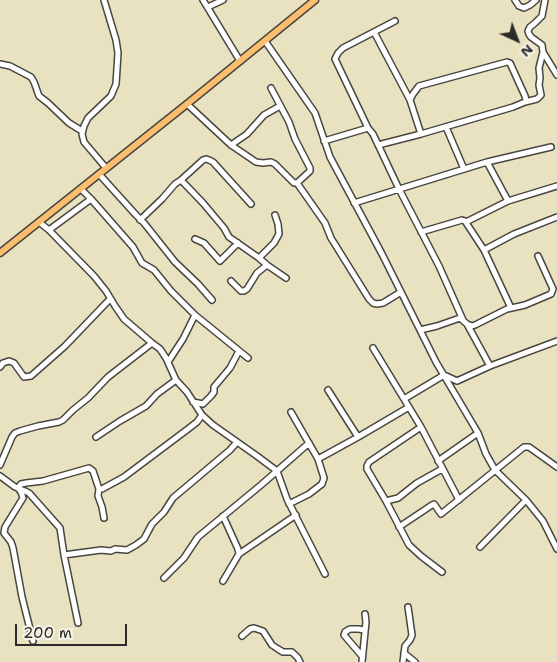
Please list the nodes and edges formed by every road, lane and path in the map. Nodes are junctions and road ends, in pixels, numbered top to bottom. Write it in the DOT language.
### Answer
graph roads {
  1 [pos="104,0"];
  2 [pos="203,0"];
  3 [pos="223,0"];
  4 [pos="315,0"];
  5 [pos="515,0"];
  6 [pos="536,0"];
  7 [pos="545,0"];
  8 [pos="208,7"];
  9 [pos="395,21"];
  10 [pos="374,32"];
  11 [pos="265,41"];
  12 [pos="543,52"];
  13 [pos="240,61"];
  14 [pos="0,64"];
  15 [pos="557,75"];
  16 [pos="419,86"];
  17 [pos="271,88"];
  18 [pos="405,90"];
  19 [pos="410,100"];
  20 [pos="525,102"];
  21 [pos="187,104"];
  22 [pos="280,106"];
  23 [pos="446,126"];
  24 [pos="368,128"];
  25 [pos="82,131"];
  26 [pos="421,134"];
  27 [pos="324,141"];
  28 [pos="231,145"];
  29 [pos="378,145"];
  30 [pos="551,148"];
  31 [pos="487,162"];
  32 [pos="106,168"];
  33 [pos="464,169"];
  34 [pos="99,174"];
  35 [pos="181,180"];
  36 [pos="297,183"];
  37 [pos="557,186"];
  38 [pos="81,189"];
  39 [pos="398,189"];
  40 [pos="91,199"];
  41 [pos="508,201"];
  42 [pos="354,203"];
  43 [pos="251,204"];
  44 [pos="275,215"];
  45 [pos="557,217"];
  46 [pos="140,220"];
  47 [pos="39,222"];
  48 [pos="466,222"];
  49 [pos="49,230"];
  50 [pos="421,232"];
  51 [pos="195,238"];
  52 [pos="238,243"];
  53 [pos="484,250"];
  54 [pos="0,253"];
  55 [pos="538,256"];
  56 [pos="259,258"];
  57 [pos="266,265"];
  58 [pos="286,278"];
  59 [pos="231,280"];
  60 [pos="401,292"];
  61 [pos="110,299"];
  62 [pos="212,300"];
  63 [pos="510,308"];
  64 [pos="195,315"];
  65 [pos="465,322"];
  66 [pos="420,330"];
  67 [pos="557,341"];
  68 [pos="152,343"];
  69 [pos="373,348"];
  70 [pos="239,351"];
  71 [pos="248,358"];
  72 [pos="168,362"];
  73 [pos="490,366"];
  74 [pos="0,367"];
  75 [pos="444,375"];
  76 [pos="176,380"];
  77 [pos="328,390"];
  78 [pos="404,399"];
  79 [pos="193,402"];
  80 [pos="409,407"];
  81 [pos="291,412"];
  82 [pos="202,415"];
  83 [pos="421,427"];
  84 [pos="478,433"];
  85 [pos="96,437"];
  86 [pos="358,437"];
  87 [pos="237,442"];
  88 [pos="309,443"];
  89 [pos="318,459"];
  90 [pos="438,461"];
  91 [pos="0,465"];
  92 [pos="557,467"];
  93 [pos="442,469"];
  94 [pos="495,470"];
  95 [pos="277,471"];
  96 [pos="0,476"];
  97 [pos="18,488"];
  98 [pos="99,489"];
  99 [pos="459,500"];
  100 [pos="526,500"];
  101 [pos="386,501"];
  102 [pos="289,504"];
  103 [pos="296,515"];
  104 [pos="223,516"];
  105 [pos="104,518"];
  106 [pos="399,527"];
  107 [pos="2,533"];
  108 [pos="480,547"];
  109 [pos="557,549"];
  110 [pos="239,554"];
  111 [pos="64,555"];
  112 [pos="442,572"];
  113 [pos="325,574"];
  114 [pos="164,578"];
  115 [pos="223,581"];
  116 [pos="408,607"];
  117 [pos="365,614"];
  118 [pos="78,623"];
  119 [pos="365,630"];
  120 [pos="242,636"];
  121 [pos="33,641"];
  122 [pos="404,653"];
  123 [pos="362,659"];
  124 [pos="300,662"];
  125 [pos="403,662"];
  126 [pos="415,662"];
  1 -- 25 [label="street"];
  2 -- 8 [label="street"];
  3 -- 8 [label="street"];
  4 -- 11 [label="main road"];
  5 -- 6 [label="street"];
  7 -- 12 [label="street"];
  8 -- 13 [label="street"];
  9 -- 10 [label="street"];
  10 -- 18 [label="street"];
  10 -- 24 [label="street"];
  11 -- 13 [label="main road"];
  11 -- 27 [label="street"];
  12 -- 15 [label="street"];
  12 -- 20 [label="street"];
  13 -- 21 [label="main road"];
  14 -- 25 [label="street"];
  16 -- 18 [label="street"];
  16 -- 19 [label="street"];
  16 -- 20 [label="street"];
  17 -- 22 [label="street"];
  18 -- 19 [label="street"];
  19 -- 26 [label="street"];
  20 -- 23 [label="street"];
  21 -- 28 [label="street"];
  21 -- 32 [label="main road"];
  22 -- 28 [label="street"];
  22 -- 36 [label="street"];
  23 -- 26 [label="street"];
  23 -- 33 [label="street"];
  24 -- 27 [label="street"];
  24 -- 29 [label="street"];
  25 -- 32 [label="street"];
  26 -- 29 [label="street"];
  27 -- 42 [label="street"];
  28 -- 36 [label="street"];
  29 -- 39 [label="street"];
  30 -- 31 [label="street"];
  31 -- 33 [label="street"];
  31 -- 41 [label="street"];
  32 -- 34 [label="main road"];
  33 -- 39 [label="street"];
  34 -- 38 [label="main road"];
  34 -- 46 [label="street"];
  35 -- 43 [label="street"];
  35 -- 46 [label="street"];
  35 -- 52 [label="street"];
  36 -- 60 [label="street"];
  37 -- 41 [label="street"];
  38 -- 40 [label="street"];
  38 -- 47 [label="main road"];
  39 -- 42 [label="street"];
  39 -- 50 [label="street"];
  40 -- 49 [label="street"];
  40 -- 64 [label="street"];
  41 -- 48 [label="street"];
  42 -- 60 [label="street"];
  44 -- 56 [label="street"];
  45 -- 53 [label="street"];
  46 -- 62 [label="street"];
  47 -- 49 [label="street"];
  47 -- 54 [label="main road"];
  48 -- 50 [label="street"];
  48 -- 53 [label="street"];
  49 -- 61 [label="street"];
  50 -- 65 [label="street"];
  51 -- 52 [label="street"];
  52 -- 56 [label="street"];
  53 -- 63 [label="street"];
  55 -- 63 [label="street"];
  56 -- 57 [label="street"];
  57 -- 58 [label="street"];
  57 -- 59 [label="street"];
  60 -- 66 [label="street"];
  61 -- 68 [label="street"];
  61 -- 74 [label="street"];
  63 -- 65 [label="street"];
  64 -- 70 [label="street"];
  64 -- 72 [label="street"];
  65 -- 66 [label="street"];
  65 -- 73 [label="street"];
  66 -- 75 [label="street"];
  67 -- 73 [label="street"];
  68 -- 72 [label="street"];
  68 -- 91 [label="street"];
  69 -- 78 [label="street"];
  70 -- 71 [label="street"];
  70 -- 79 [label="street"];
  72 -- 76 [label="street"];
  73 -- 75 [label="street"];
  75 -- 78 [label="street"];
  75 -- 84 [label="street"];
  76 -- 79 [label="street"];
  76 -- 85 [label="street"];
  77 -- 86 [label="street"];
  78 -- 80 [label="street"];
  79 -- 82 [label="street"];
  80 -- 83 [label="street"];
  80 -- 86 [label="street"];
  81 -- 88 [label="street"];
  82 -- 87 [label="street"];
  82 -- 98 [label="street"];
  83 -- 90 [label="street"];
  83 -- 101 [label="street"];
  84 -- 90 [label="street"];
  84 -- 94 [label="street"];
  86 -- 89 [label="street"];
  87 -- 95 [label="street"];
  87 -- 111 [label="street"];
  88 -- 89 [label="street"];
  88 -- 95 [label="street"];
  89 -- 102 [label="street"];
  90 -- 93 [label="street"];
  92 -- 94 [label="street"];
  93 -- 99 [label="street"];
  93 -- 101 [label="street"];
  94 -- 99 [label="street"];
  94 -- 100 [label="street"];
  95 -- 102 [label="street"];
  95 -- 104 [label="street"];
  96 -- 97 [label="street"];
  97 -- 98 [label="street"];
  97 -- 107 [label="street"];
  97 -- 111 [label="street"];
  98 -- 105 [label="street"];
  99 -- 106 [label="street"];
  100 -- 108 [label="street"];
  100 -- 109 [label="street"];
  101 -- 106 [label="street"];
  102 -- 103 [label="street"];
  103 -- 110 [label="street"];
  103 -- 113 [label="street"];
  104 -- 110 [label="street"];
  104 -- 114 [label="street"];
  106 -- 112 [label="street"];
  107 -- 121 [label="street"];
  110 -- 115 [label="street"];
  111 -- 118 [label="street"];
  116 -- 122 [label="street"];
  117 -- 119 [label="street"];
  119 -- 123 [label="street"];
  119 -- 123 [label="street"];
  120 -- 124 [label="street"];
  122 -- 125 [label="street"];
  122 -- 126 [label="street"];
}
